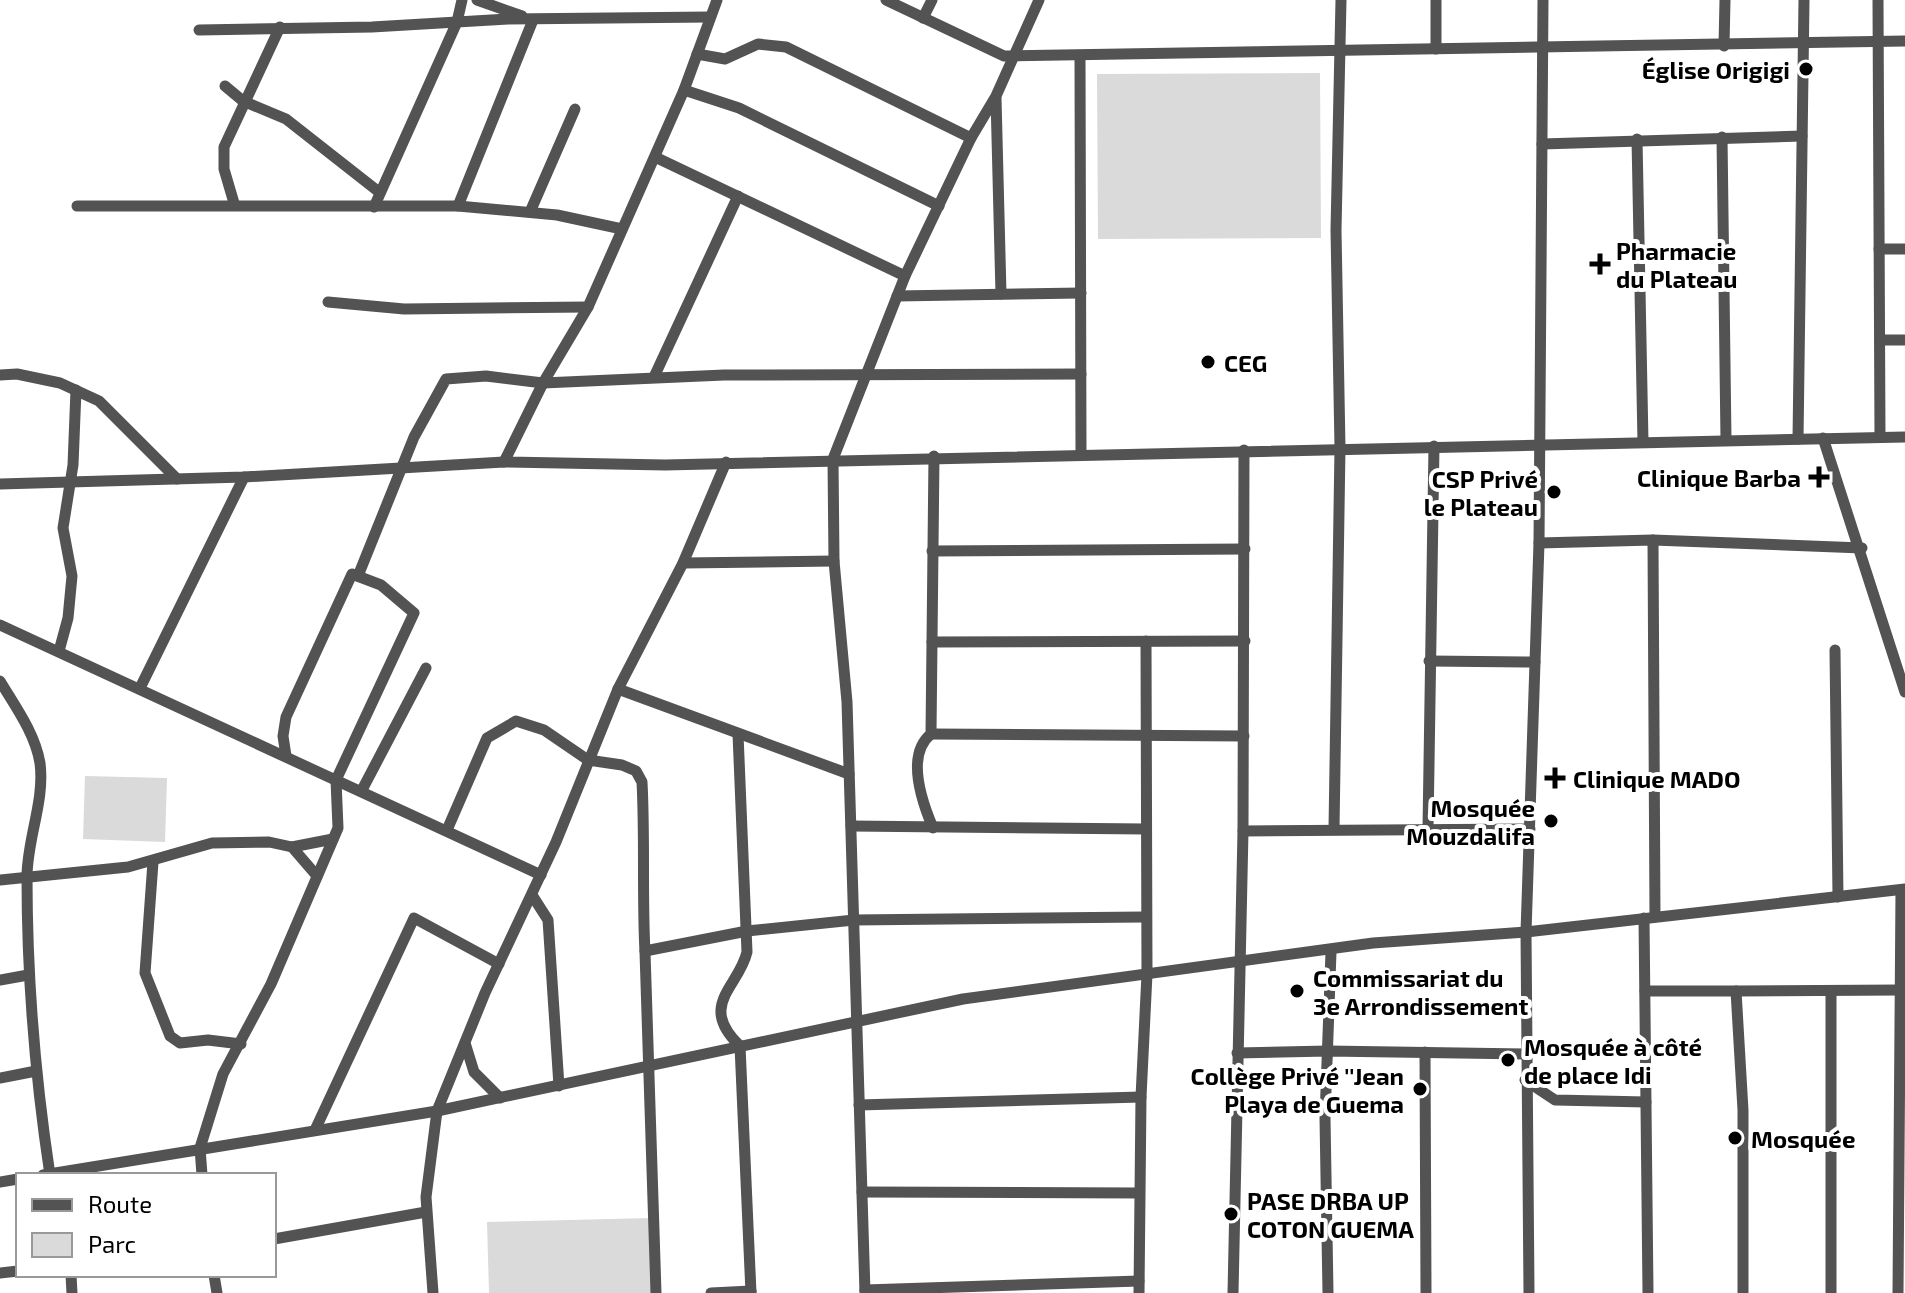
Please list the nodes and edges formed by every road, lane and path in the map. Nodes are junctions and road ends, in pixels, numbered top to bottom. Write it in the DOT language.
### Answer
graph roads {
  1 [pos="462,0"];
  2 [pos="477,0"];
  3 [pos="717,0"];
  4 [pos="886,0"];
  5 [pos="932,0"];
  6 [pos="1039,0"];
  7 [pos="1341,0"];
  8 [pos="1436,0"];
  9 [pos="1543,0"];
  10 [pos="1725,0"];
  11 [pos="1804,0"];
  12 [pos="1878,0"];
  13 [pos="710,17"];
  14 [pos="923,18"];
  15 [pos="533,20"];
  16 [pos="457,22"];
  17 [pos="280,27"];
  18 [pos="199,30"];
  19 [pos="1905,41"];
  20 [pos="1878,42"];
  21 [pos="1804,45"];
  22 [pos="1542,46"];
  23 [pos="1724,46"];
  24 [pos="1436,49"];
  25 [pos="1341,51"];
  26 [pos="697,54"];
  27 [pos="1014,56"];
  28 [pos="1080,56"];
  29 [pos="225,86"];
  30 [pos="684,90"];
  31 [pos="996,96"];
  32 [pos="243,101"];
  33 [pos="575,109"];
  34 [pos="1802,136"];
  35 [pos="1722,137"];
  36 [pos="971,138"];
  37 [pos="1637,139"];
  38 [pos="1542,144"];
  39 [pos="655,157"];
  40 [pos="379,192"];
  41 [pos="738,196"];
  42 [pos="234,203"];
  43 [pos="77,206"];
  44 [pos="458,206"];
  45 [pos="939,206"];
  46 [pos="374,207"];
  47 [pos="530,212"];
  48 [pos="622,229"];
  49 [pos="1879,249"];
  50 [pos="1905,249"];
  51 [pos="905,276"];
  52 [pos="1081,293"];
  53 [pos="1001,294"];
  54 [pos="897,296"];
  55 [pos="328,302"];
  56 [pos="588,307"];
  57 [pos="1880,340"];
  58 [pos="1905,340"];
  59 [pos="1081,374"];
  60 [pos="0,375"];
  61 [pos="866,375"];
  62 [pos="654,377"];
  63 [pos="543,383"];
  64 [pos="76,390"];
  65 [pos="1880,437"];
  66 [pos="1905,437"];
  67 [pos="1823,438"];
  68 [pos="1798,439"];
  69 [pos="1726,440"];
  70 [pos="1643,442"];
  71 [pos="1541,444"];
  72 [pos="1434,446"];
  73 [pos="1340,448"];
  74 [pos="1244,450"];
  75 [pos="1081,454"];
  76 [pos="934,456"];
  77 [pos="833,459"];
  78 [pos="504,462"];
  79 [pos="726,462"];
  80 [pos="404,466"];
  81 [pos="244,477"];
  82 [pos="177,479"];
  83 [pos="70,483"];
  84 [pos="0,484"];
  85 [pos="1653,540"];
  86 [pos="1539,543"];
  87 [pos="1862,548"];
  88 [pos="1245,549"];
  89 [pos="932,551"];
  90 [pos="834,561"];
  91 [pos="683,563"];
  92 [pos="358,576"];
  93 [pos="0,625"];
  94 [pos="1146,641"];
  95 [pos="1245,641"];
  96 [pos="932,642"];
  97 [pos="1835,650"];
  98 [pos="59,651"];
  99 [pos="1429,661"];
  100 [pos="1535,662"];
  101 [pos="426,668"];
  102 [pos="0,681"];
  103 [pos="140,688"];
  104 [pos="618,689"];
  105 [pos="1905,692"];
  106 [pos="738,734"];
  107 [pos="931,734"];
  108 [pos="1145,734"];
  109 [pos="1244,736"];
  110 [pos="286,756"];
  111 [pos="588,760"];
  112 [pos="849,774"];
  113 [pos="336,780"];
  114 [pos="362,790"];
  115 [pos="851,826"];
  116 [pos="933,828"];
  117 [pos="1428,828"];
  118 [pos="1145,829"];
  119 [pos="1334,829"];
  120 [pos="1530,829"];
  121 [pos="447,830"];
  122 [pos="1243,831"];
  123 [pos="333,839"];
  124 [pos="292,847"];
  125 [pos="153,862"];
  126 [pos="541,875"];
  127 [pos="27,876"];
  128 [pos="317,876"];
  129 [pos="0,880"];
  130 [pos="1903,890"];
  131 [pos="532,895"];
  132 [pos="1838,897"];
  133 [pos="1144,917"];
  134 [pos="1650,917"];
  135 [pos="854,920"];
  136 [pos="747,931"];
  137 [pos="1526,932"];
  138 [pos="645,951"];
  139 [pos="1331,952"];
  140 [pos="1239,963"];
  141 [pos="499,964"];
  142 [pos="1147,974"];
  143 [pos="28,975"];
  144 [pos="0,980"];
  145 [pos="1900,990"];
  146 [pos="1645,991"];
  147 [pos="1736,991"];
  148 [pos="1831,991"];
  149 [pos="857,1021"];
  150 [pos="465,1043"];
  151 [pos="241,1044"];
  152 [pos="740,1046"];
  153 [pos="1328,1051"];
  154 [pos="1425,1052"];
  155 [pos="1237,1053"];
  156 [pos="1525,1054"];
  157 [pos="651,1065"];
  158 [pos="36,1071"];
  159 [pos="0,1078"];
  160 [pos="1525,1080"];
  161 [pos="559,1086"];
  162 [pos="1141,1097"];
  163 [pos="500,1098"];
  164 [pos="1646,1102"];
  165 [pos="859,1105"];
  166 [pos="437,1111"];
  167 [pos="315,1130"];
  168 [pos="200,1148"];
  169 [pos="47,1173"];
  170 [pos="58,1173"];
  171 [pos="202,1173"];
  172 [pos="862,1192"];
  173 [pos="1139,1193"];
  174 [pos="426,1212"];
  175 [pos="276,1239"];
  176 [pos="1139,1287"];
  177 [pos="751,1292"];
  178 [pos="865,1292"];
  179 [pos="433,1293"];
  180 [pos="656,1293"];
  181 [pos="711,1293"];
  182 [pos="1233,1293"];
  183 [pos="1328,1293"];
  184 [pos="1426,1293"];
  185 [pos="1529,1293"];
  186 [pos="1648,1293"];
  187 [pos="1743,1293"];
  188 [pos="1831,1293"];
  189 [pos="1898,1293"];
  1 -- 16 [label="street"];
  2 -- 15 [label="street"];
  3 -- 13 [label="street"];
  4 -- 14 [label="street"];
  5 -- 14 [label="street"];
  6 -- 27 [label="street"];
  7 -- 25 [label="street"];
  8 -- 24 [label="street"];
  9 -- 22 [label="street"];
  10 -- 23 [label="street"];
  11 -- 21 [label="street"];
  12 -- 20 [label="street"];
  13 -- 15 [label="street"];
  13 -- 26 [label="street"];
  14 -- 27 [label="street"];
  15 -- 16 [label="street"];
  15 -- 44 [label="street"];
  16 -- 17 [label="street"];
  16 -- 40 [label="street"];
  17 -- 18 [label="street"];
  17 -- 32 [label="street"];
  19 -- 20 [label="street"];
  20 -- 21 [label="street"];
  20 -- 49 [label="street"];
  21 -- 23 [label="street"];
  21 -- 34 [label="street"];
  22 -- 23 [label="street"];
  22 -- 24 [label="street"];
  22 -- 38 [label="street"];
  24 -- 25 [label="street"];
  25 -- 28 [label="street"];
  25 -- 73 [label="street"];
  26 -- 30 [label="street"];
  26 -- 36 [label="street"];
  27 -- 28 [label="street"];
  27 -- 31 [label="street"];
  28 -- 52 [label="street"];
  29 -- 32 [label="street"];
  30 -- 39 [label="street"];
  30 -- 45 [label="street"];
  31 -- 36 [label="street"];
  31 -- 53 [label="street"];
  32 -- 40 [label="street"];
  32 -- 42 [label="street"];
  33 -- 47 [label="street"];
  34 -- 35 [label="street"];
  34 -- 68 [label="street"];
  35 -- 37 [label="street"];
  35 -- 69 [label="street"];
  36 -- 45 [label="street"];
  37 -- 38 [label="street"];
  37 -- 70 [label="street"];
  38 -- 71 [label="street"];
  39 -- 41 [label="street"];
  39 -- 48 [label="street"];
  40 -- 46 [label="street"];
  41 -- 51 [label="street"];
  41 -- 62 [label="street"];
  42 -- 43 [label="street"];
  42 -- 46 [label="street"];
  44 -- 46 [label="street"];
  44 -- 47 [label="street"];
  45 -- 51 [label="street"];
  47 -- 48 [label="street"];
  48 -- 56 [label="street"];
  49 -- 50 [label="street"];
  49 -- 57 [label="street"];
  51 -- 54 [label="street"];
  52 -- 53 [label="street"];
  52 -- 59 [label="street"];
  53 -- 54 [label="street"];
  54 -- 61 [label="street"];
  55 -- 56 [label="street"];
  56 -- 63 [label="street"];
  57 -- 58 [label="street"];
  57 -- 65 [label="street"];
  59 -- 61 [label="street"];
  59 -- 75 [label="street"];
  60 -- 64 [label="street"];
  61 -- 62 [label="street"];
  61 -- 77 [label="street"];
  62 -- 63 [label="street"];
  63 -- 78 [label="street"];
  63 -- 80 [label="street"];
  64 -- 82 [label="street"];
  64 -- 83 [label="street"];
  65 -- 66 [label="street"];
  65 -- 67 [label="street"];
  67 -- 68 [label="street"];
  67 -- 87 [label="street"];
  68 -- 69 [label="street"];
  69 -- 70 [label="street"];
  70 -- 71 [label="street"];
  71 -- 72 [label="street"];
  71 -- 86 [label="street"];
  72 -- 73 [label="street"];
  72 -- 99 [label="street"];
  73 -- 74 [label="street"];
  73 -- 119 [label="street"];
  74 -- 75 [label="street"];
  74 -- 88 [label="street"];
  75 -- 76 [label="street"];
  76 -- 77 [label="street"];
  76 -- 89 [label="street"];
  77 -- 79 [label="street"];
  77 -- 90 [label="street"];
  78 -- 79 [label="street"];
  78 -- 80 [label="street"];
  79 -- 91 [label="street"];
  80 -- 81 [label="street"];
  80 -- 92 [label="street"];
  81 -- 82 [label="street"];
  81 -- 103 [label="street"];
  82 -- 83 [label="street"];
  83 -- 84 [label="street"];
  83 -- 98 [label="street"];
  85 -- 86 [label="street"];
  85 -- 87 [label="street"];
  85 -- 134 [label="street"];
  86 -- 100 [label="street"];
  87 -- 105 [label="street"];
  88 -- 89 [label="street"];
  88 -- 95 [label="street"];
  89 -- 96 [label="street"];
  90 -- 91 [label="street"];
  90 -- 112 [label="street"];
  91 -- 104 [label="street"];
  92 -- 110 [label="street"];
  92 -- 113 [label="street"];
  93 -- 98 [label="street"];
  94 -- 95 [label="street"];
  94 -- 96 [label="street"];
  94 -- 108 [label="street"];
  95 -- 109 [label="street"];
  96 -- 107 [label="street"];
  97 -- 132 [label="street"];
  98 -- 103 [label="street"];
  99 -- 100 [label="street"];
  99 -- 117 [label="street"];
  100 -- 120 [label="street"];
  101 -- 114 [label="street"];
  102 -- 127 [label="street"];
  103 -- 110 [label="street"];
  104 -- 106 [label="street"];
  104 -- 111 [label="street"];
  106 -- 112 [label="street"];
  106 -- 136 [label="street"];
  107 -- 108 [label="street"];
  107 -- 116 [label="street"];
  108 -- 109 [label="street"];
  108 -- 118 [label="street"];
  109 -- 122 [label="street"];
  110 -- 113 [label="street"];
  111 -- 121 [label="street"];
  111 -- 126 [label="street"];
  111 -- 138 [label="street"];
  112 -- 115 [label="street"];
  113 -- 114 [label="street"];
  113 -- 123 [label="street"];
  114 -- 121 [label="street"];
  115 -- 116 [label="street"];
  115 -- 135 [label="street"];
  116 -- 118 [label="street"];
  117 -- 119 [label="street"];
  117 -- 120 [label="street"];
  118 -- 133 [label="street"];
  119 -- 122 [label="street"];
  120 -- 137 [label="street"];
  121 -- 126 [label="street"];
  122 -- 140 [label="street"];
  123 -- 124 [label="street"];
  123 -- 128 [label="street"];
  124 -- 125 [label="street"];
  124 -- 128 [label="street"];
  125 -- 127 [label="street"];
  125 -- 151 [label="street"];
  126 -- 131 [label="street"];
  127 -- 129 [label="street"];
  127 -- 143 [label="street"];
  128 -- 151 [label="street"];
  130 -- 132 [label="street"];
  130 -- 145 [label="street"];
  131 -- 141 [label="street"];
  131 -- 161 [label="street"];
  132 -- 134 [label="street"];
  133 -- 135 [label="street"];
  133 -- 142 [label="street"];
  134 -- 137 [label="street"];
  134 -- 146 [label="street"];
  135 -- 136 [label="street"];
  135 -- 149 [label="street"];
  136 -- 138 [label="street"];
  136 -- 152 [label="street"];
  137 -- 139 [label="street"];
  137 -- 156 [label="street"];
  138 -- 157 [label="street"];
  139 -- 140 [label="street"];
  139 -- 153 [label="street"];
  140 -- 142 [label="street"];
  140 -- 155 [label="street"];
  141 -- 150 [label="street"];
  141 -- 167 [label="street"];
  142 -- 149 [label="street"];
  142 -- 162 [label="street"];
  143 -- 144 [label="street"];
  143 -- 158 [label="street"];
  145 -- 148 [label="street"];
  145 -- 189 [label="street"];
  146 -- 147 [label="street"];
  146 -- 164 [label="street"];
  147 -- 148 [label="street"];
  147 -- 187 [label="street"];
  148 -- 188 [label="street"];
  149 -- 152 [label="street"];
  149 -- 165 [label="street"];
  150 -- 163 [label="street"];
  150 -- 166 [label="street"];
  151 -- 168 [label="street"];
  152 -- 157 [label="street"];
  152 -- 177 [label="street"];
  153 -- 154 [label="street"];
  153 -- 155 [label="street"];
  153 -- 183 [label="street"];
  154 -- 156 [label="street"];
  154 -- 184 [label="street"];
  155 -- 182 [label="street"];
  156 -- 160 [label="street"];
  157 -- 161 [label="street"];
  157 -- 180 [label="street"];
  158 -- 159 [label="street"];
  158 -- 169 [label="street"];
  160 -- 164 [label="street"];
  160 -- 185 [label="street"];
  161 -- 163 [label="street"];
  162 -- 165 [label="street"];
  162 -- 173 [label="street"];
  163 -- 166 [label="street"];
  164 -- 186 [label="street"];
  165 -- 172 [label="street"];
  166 -- 167 [label="street"];
  166 -- 174 [label="street"];
  167 -- 168 [label="street"];
  168 -- 170 [label="street"];
  168 -- 171 [label="street"];
  172 -- 173 [label="street"];
  172 -- 178 [label="street"];
  173 -- 176 [label="street"];
  174 -- 175 [label="street"];
  174 -- 179 [label="street"];
  176 -- 178 [label="street"];
  177 -- 181 [label="street"];
}
